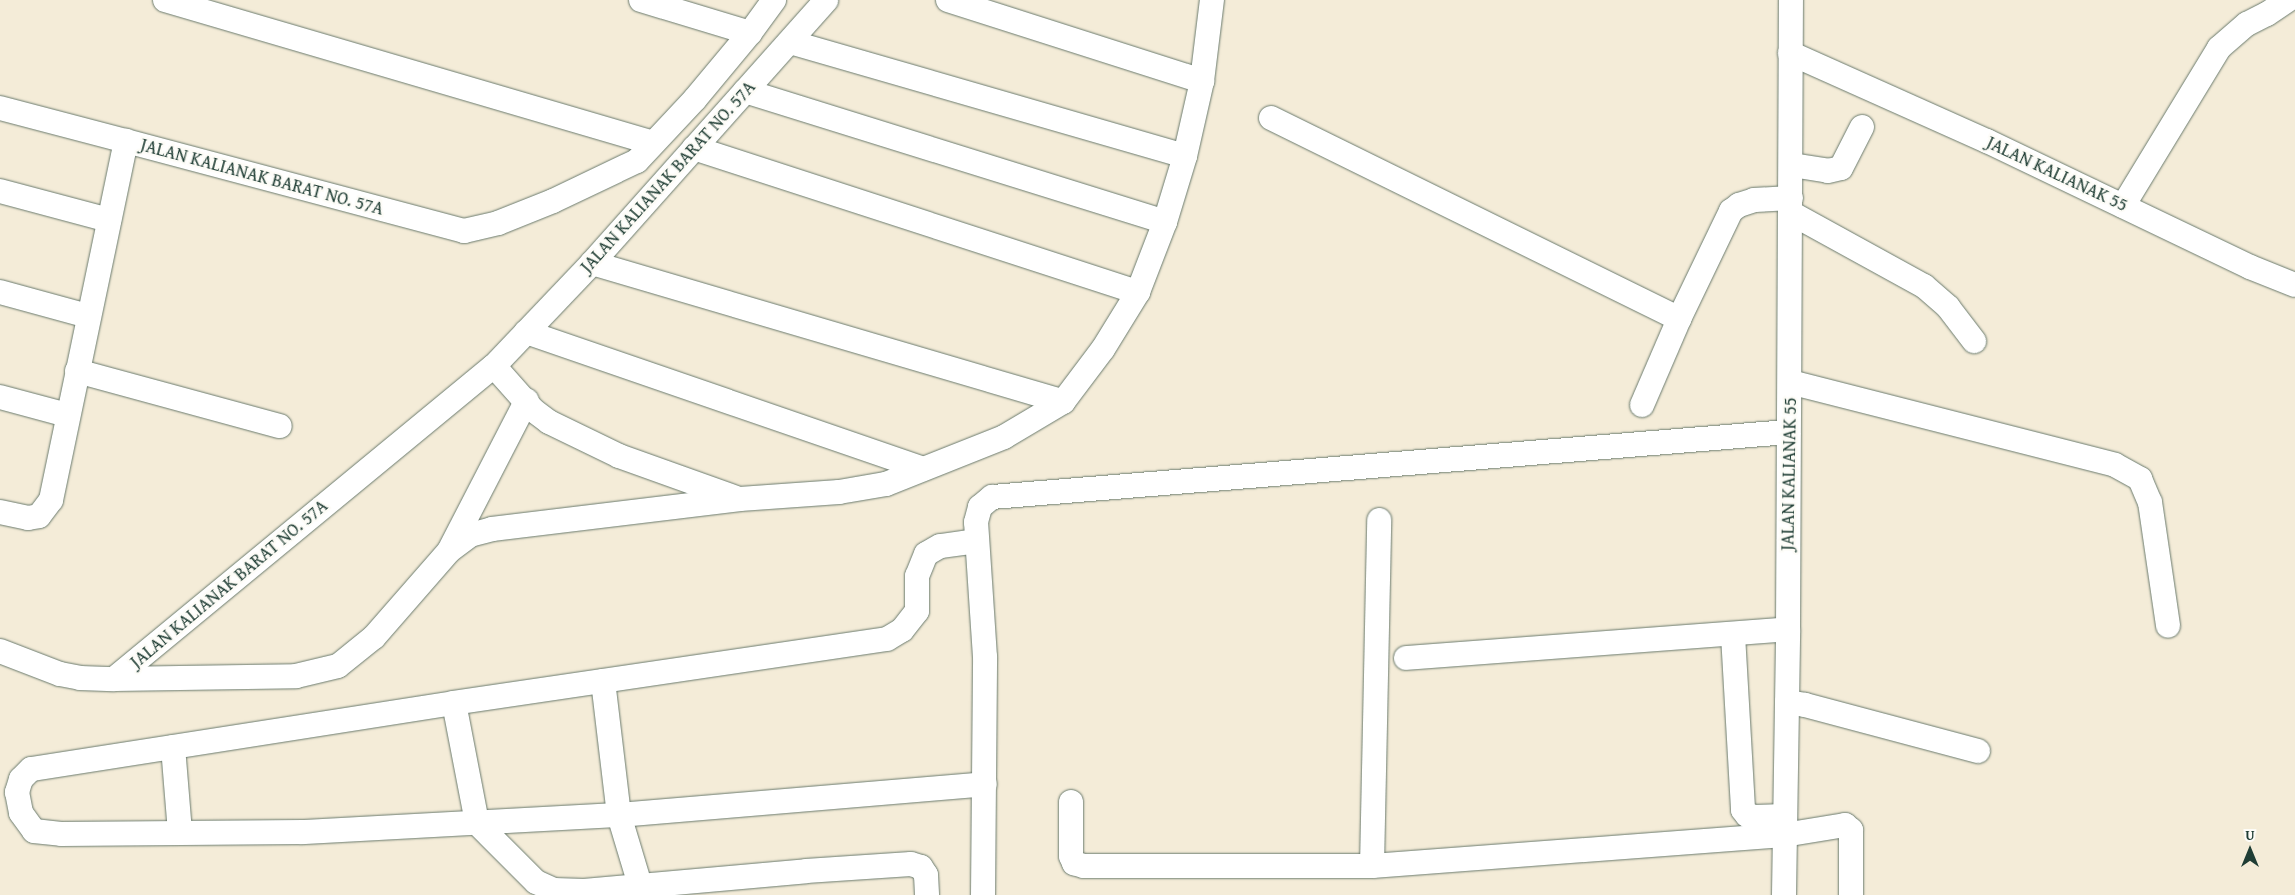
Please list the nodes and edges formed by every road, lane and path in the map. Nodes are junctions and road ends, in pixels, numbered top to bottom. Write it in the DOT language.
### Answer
graph roads {
  1 [pos="165,0"];
  2 [pos="641,0"];
  3 [pos="774,0"];
  4 [pos="826,0"];
  5 [pos="948,0"];
  6 [pos="1212,0"];
  7 [pos="1791,0"];
  8 [pos="2288,0"];
  9 [pos="750,33"];
  10 [pos="790,42"];
  11 [pos="1790,52"];
  12 [pos="1202,81"];
  13 [pos="745,91"];
  14 [pos="0,108"];
  15 [pos="1271,118"];
  16 [pos="1862,127"];
  17 [pos="126,141"];
  18 [pos="653,143"];
  19 [pos="694,148"];
  20 [pos="1186,156"];
  21 [pos="1792,165"];
  22 [pos="0,191"];
  23 [pos="1791,206"];
  24 [pos="2123,206"];
  25 [pos="109,220"];
  26 [pos="1165,222"];
  27 [pos="592,263"];
  28 [pos="2295,286"];
  29 [pos="0,292"];
  30 [pos="1138,292"];
  31 [pos="88,316"];
  32 [pos="1679,318"];
  33 [pos="526,332"];
  34 [pos="1974,341"];
  35 [pos="494,366"];
  36 [pos="77,371"];
  37 [pos="1790,382"];
  38 [pos="0,397"];
  39 [pos="527,400"];
  40 [pos="1063,402"];
  41 [pos="1642,405"];
  42 [pos="67,415"];
  43 [pos="280,426"];
  44 [pos="1788,432"];
  45 [pos="923,470"];
  46 [pos="740,499"];
  47 [pos="0,512"];
  48 [pos="1379,520"];
  49 [pos="977,541"];
  50 [pos="449,551"];
  51 [pos="2168,626"];
  52 [pos="1788,629"];
  53 [pos="1733,634"];
  54 [pos="0,651"];
  55 [pos="1406,658"];
  56 [pos="114,679"];
  57 [pos="603,681"];
  58 [pos="1787,702"];
  59 [pos="454,703"];
  60 [pos="173,747"];
  61 [pos="1978,751"];
  62 [pos="984,784"];
  63 [pos="1071,802"];
  64 [pos="619,815"];
  65 [pos="477,823"];
  66 [pos="1784,826"];
  67 [pos="180,833"];
  68 [pos="1372,866"];
  69 [pos="642,890"];
  70 [pos="927,895"];
  71 [pos="983,895"];
  72 [pos="1784,895"];
  73 [pos="1850,895"];
  1 -- 18 [label="lane"];
  2 -- 9 [label="lane"];
  3 -- 9 [label="lane, JALAN KALIANAK BARAT NO. 57A"];
  4 -- 10 [label="lane, JALAN KALIANAK BARAT NO. 57A"];
  5 -- 12 [label="lane"];
  6 -- 12 [label="lane"];
  7 -- 11 [label="lane, JALAN KALIANAK 55"];
  8 -- 24 [label="lane"];
  9 -- 18 [label="lane, JALAN KALIANAK BARAT NO. 57A"];
  10 -- 13 [label="lane, JALAN KALIANAK BARAT NO. 57A"];
  10 -- 20 [label="lane"];
  11 -- 21 [label="lane, JALAN KALIANAK 55"];
  11 -- 24 [label="lane, JALAN KALIANAK 55"];
  12 -- 20 [label="lane"];
  13 -- 19 [label="lane, JALAN KALIANAK BARAT NO. 57A"];
  13 -- 26 [label="lane"];
  14 -- 17 [label="lane"];
  15 -- 32 [label="lane"];
  16 -- 21 [label="lane"];
  17 -- 18 [label="lane, JALAN KALIANAK BARAT NO. 57A"];
  17 -- 25 [label="lane, JALAN KALIANAK BARAT NO. 57A"];
  19 -- 27 [label="lane, JALAN KALIANAK BARAT NO. 57A"];
  19 -- 30 [label="lane"];
  20 -- 26 [label="lane"];
  21 -- 23 [label="lane, JALAN KALIANAK 55"];
  22 -- 25 [label="lane"];
  23 -- 32 [label="lane"];
  23 -- 34 [label="lane"];
  23 -- 37 [label="lane, JALAN KALIANAK 55"];
  24 -- 28 [label="lane, JALAN KALIANAK 55"];
  25 -- 31 [label="lane, JALAN KALIANAK BARAT NO. 57A"];
  26 -- 30 [label="lane"];
  27 -- 33 [label="lane, JALAN KALIANAK BARAT NO. 57A"];
  27 -- 40 [label="lane"];
  29 -- 31 [label="lane"];
  30 -- 40 [label="lane"];
  31 -- 36 [label="lane, JALAN KALIANAK BARAT NO. 57A"];
  32 -- 41 [label="lane"];
  33 -- 35 [label="lane, JALAN KALIANAK BARAT NO. 57A"];
  33 -- 45 [label="lane"];
  35 -- 39 [label="lane"];
  35 -- 56 [label="lane, JALAN KALIANAK BARAT NO. 57A"];
  36 -- 42 [label="lane, JALAN KALIANAK BARAT NO. 57A"];
  36 -- 43 [label="lane"];
  37 -- 44 [label="lane, JALAN KALIANAK 55"];
  37 -- 51 [label="lane"];
  38 -- 42 [label="lane"];
  39 -- 46 [label="lane"];
  39 -- 50 [label="lane"];
  40 -- 45 [label="lane"];
  42 -- 47 [label="lane, JALAN KALIANAK BARAT NO. 57A"];
  44 -- 49 [label="lane"];
  44 -- 52 [label="lane, JALAN KALIANAK 55"];
  45 -- 46 [label="lane"];
  46 -- 50 [label="lane"];
  48 -- 68 [label="lane"];
  49 -- 57 [label="lane"];
  49 -- 62 [label="lane"];
  50 -- 56 [label="lane"];
  52 -- 53 [label="lane"];
  52 -- 58 [label="lane, JALAN KALIANAK 55"];
  53 -- 55 [label="lane"];
  53 -- 66 [label="lane"];
  54 -- 56 [label="lane, JALAN KALIANAK BARAT NO. 57A"];
  57 -- 59 [label="lane"];
  57 -- 64 [label="lane"];
  58 -- 61 [label="lane"];
  58 -- 66 [label="lane, JALAN KALIANAK 55"];
  59 -- 60 [label="lane"];
  59 -- 65 [label="lane"];
  60 -- 67 [label="lane"];
  60 -- 67 [label="lane"];
  62 -- 64 [label="lane"];
  62 -- 71 [label="lane"];
  63 -- 68 [label="lane"];
  64 -- 65 [label="lane"];
  64 -- 69 [label="lane"];
  65 -- 67 [label="lane"];
  65 -- 69 [label="lane"];
  66 -- 68 [label="lane"];
  66 -- 72 [label="lane, JALAN KALIANAK 55"];
  66 -- 73 [label="lane"];
  69 -- 70 [label="lane"];
}
